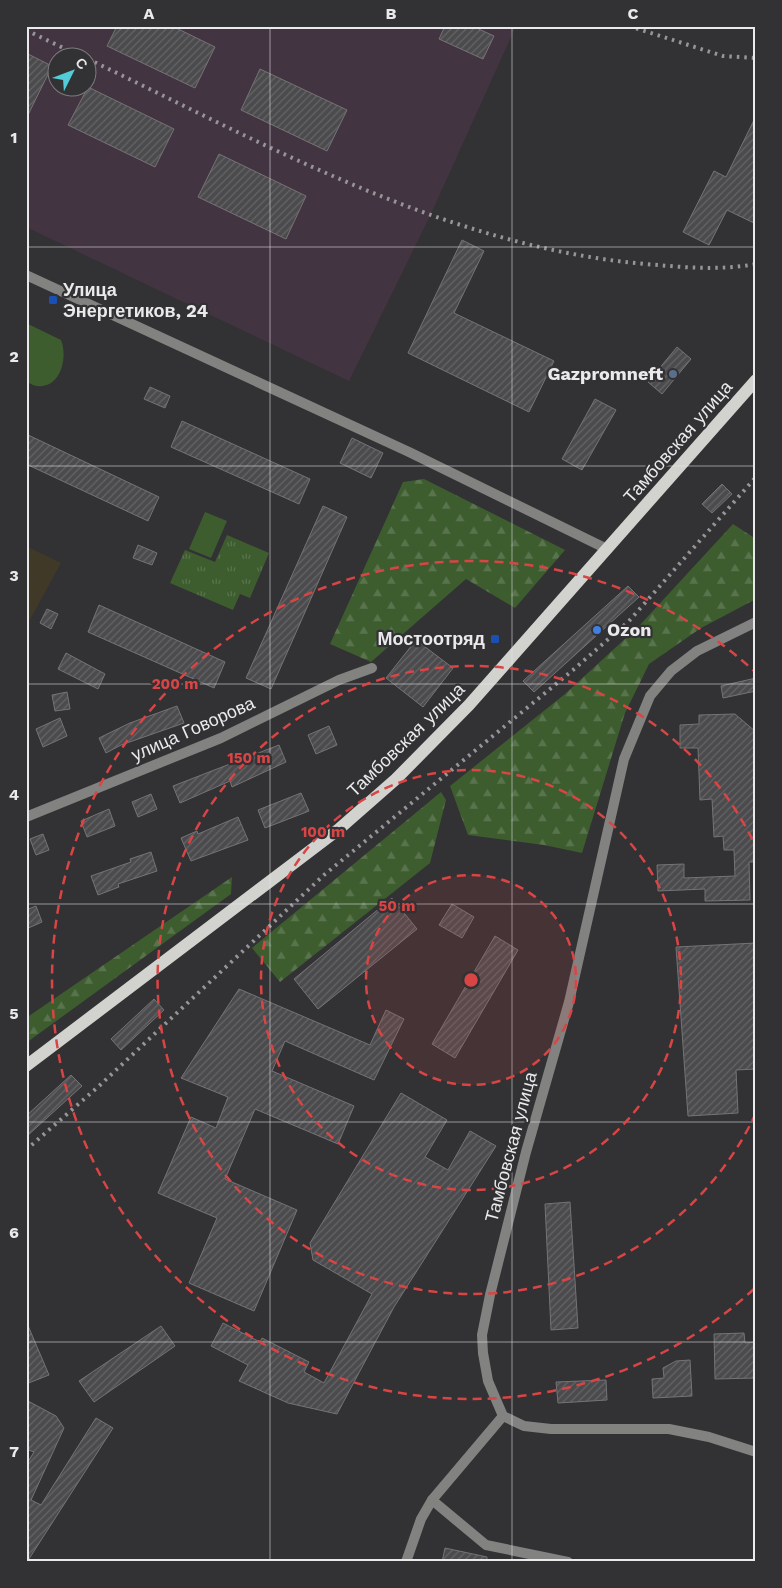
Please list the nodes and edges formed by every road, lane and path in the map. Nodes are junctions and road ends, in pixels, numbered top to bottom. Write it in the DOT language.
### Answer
graph roads {
  1 [pos="26,275"];
  2 [pos="756,380"];
  3 [pos="607,549"];
  4 [pos="756,622"];
  5 [pos="372,668"];
  6 [pos="26,817"];
  7 [pos="26,1066"];
  8 [pos="503,1416"];
  9 [pos="756,1452"];
  10 [pos="432,1500"];
  11 [pos="406,1562"];
  12 [pos="568,1562"];
  1 -- 3 [label="street"];
  2 -- 3 [label="main road, Тамбовская улица"];
  3 -- 7 [label="main road, Тамбовская улица"];
  4 -- 8 [label="street, Тамбовская улица"];
  5 -- 6 [label="street, улица Говорова"];
  8 -- 9 [label="street"];
  8 -- 10 [label="street"];
  10 -- 11 [label="street"];
  10 -- 12 [label="street"];
}
